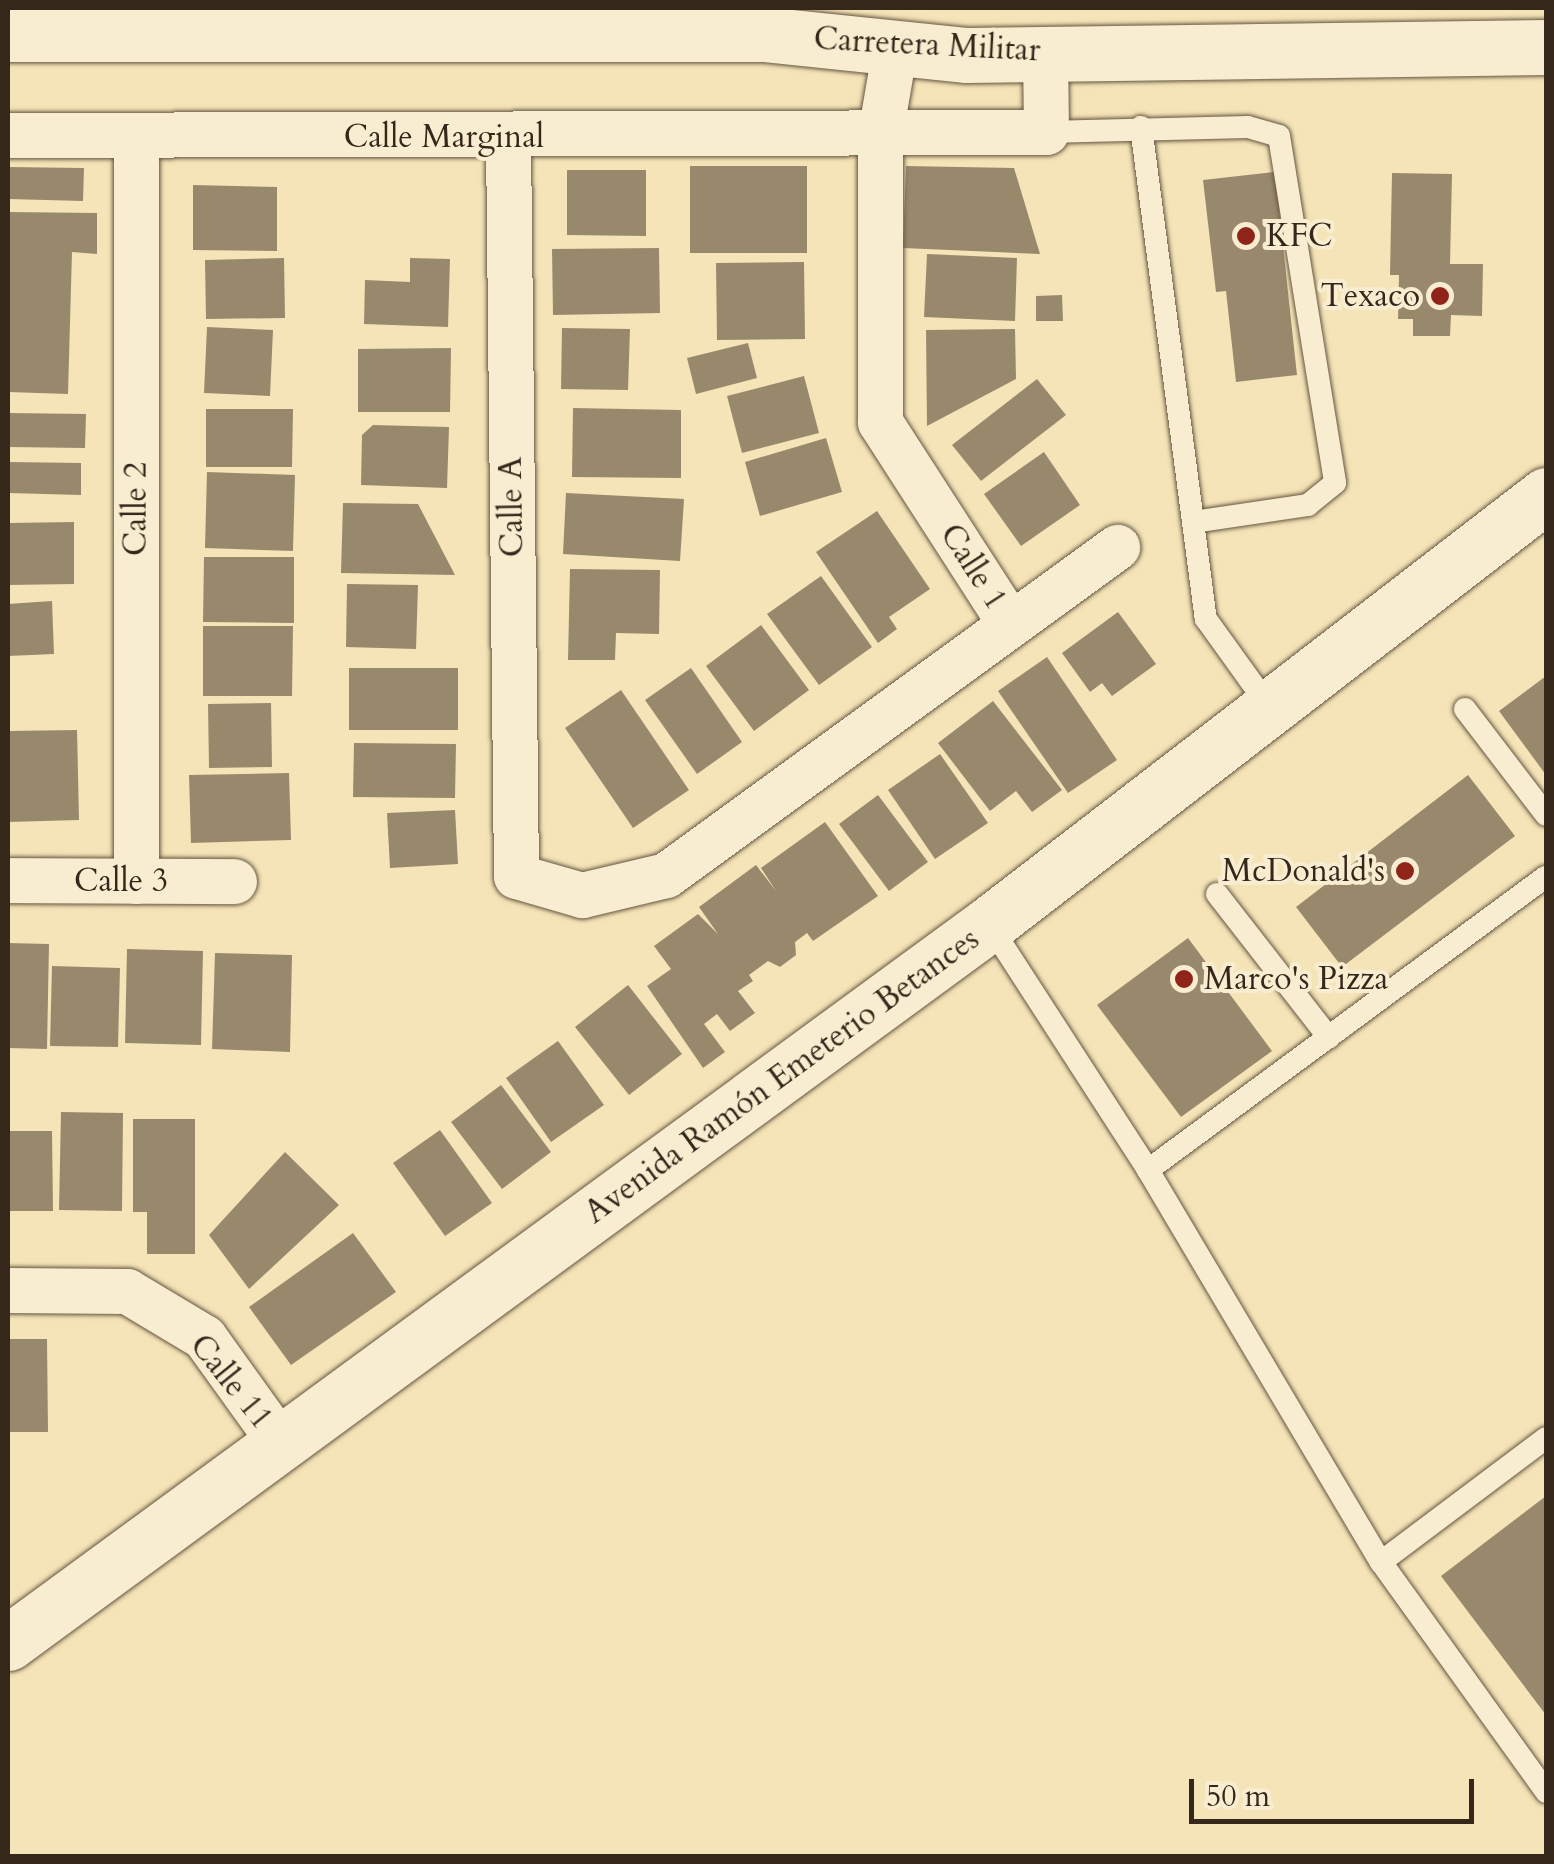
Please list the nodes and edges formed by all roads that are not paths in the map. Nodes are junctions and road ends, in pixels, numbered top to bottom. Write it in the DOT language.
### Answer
graph roads {
  1 [pos="8,34"];
  2 [pos="1546,47"];
  3 [pos="895,48"];
  4 [pos="1044,54"];
  5 [pos="1141,127"];
  6 [pos="1046,132"];
  7 [pos="880,134"];
  8 [pos="8,135"];
  9 [pos="136,137"];
  10 [pos="508,138"];
  11 [pos="1546,495"];
  12 [pos="1194,522"];
  13 [pos="1117,547"];
  14 [pos="1010,624"];
  15 [pos="1465,708"];
  16 [pos="1270,709"];
  17 [pos="1546,815"];
  18 [pos="1546,876"];
  19 [pos="8,880"];
  20 [pos="136,881"];
  21 [pos="234,881"];
  22 [pos="1216,894"];
  23 [pos="582,895"];
  24 [pos="990,924"];
  25 [pos="1328,1038"];
  26 [pos="1148,1170"];
  27 [pos="8,1290"];
  28 [pos="1546,1438"];
  29 [pos="281,1444"];
  30 [pos="1381,1562"];
  31 [pos="8,1642"];
  32 [pos="1546,1792"];
  1 -- 3 [label="street, Carretera Militar"];
  2 -- 4 [label="street, Carretera Militar"];
  3 -- 4 [label="street, Carretera Militar"];
  3 -- 7 [label="street"];
  4 -- 6 [label="street"];
  5 -- 6 [label="lane"];
  5 -- 12 [label="lane"];
  5 -- 12 [label="lane"];
  6 -- 7 [label="street, Calle Marginal"];
  7 -- 10 [label="street, Calle Marginal"];
  7 -- 14 [label="street, Calle 1"];
  8 -- 9 [label="street, Calle Marginal"];
  9 -- 10 [label="street, Calle Marginal"];
  9 -- 20 [label="street, Calle 2"];
  10 -- 23 [label="street, Calle A"];
  11 -- 16 [label="street, Avenida Ramón Emeterio Betances"];
  12 -- 16 [label="lane"];
  13 -- 14 [label="street"];
  14 -- 23 [label="street, Calle 1"];
  15 -- 17 [label="lane"];
  16 -- 24 [label="street, Avenida Ramón Emeterio Betances"];
  18 -- 25 [label="lane"];
  19 -- 20 [label="street, Calle 3"];
  20 -- 21 [label="street, Calle 3"];
  22 -- 25 [label="lane"];
  24 -- 26 [label="lane"];
  24 -- 29 [label="street, Avenida Ramón Emeterio Betances"];
  25 -- 26 [label="lane"];
  26 -- 30 [label="lane"];
  27 -- 29 [label="street, Calle 11"];
  28 -- 30 [label="lane"];
  29 -- 31 [label="street, Avenida Ramón Emeterio Betances"];
  30 -- 32 [label="lane"];
}
